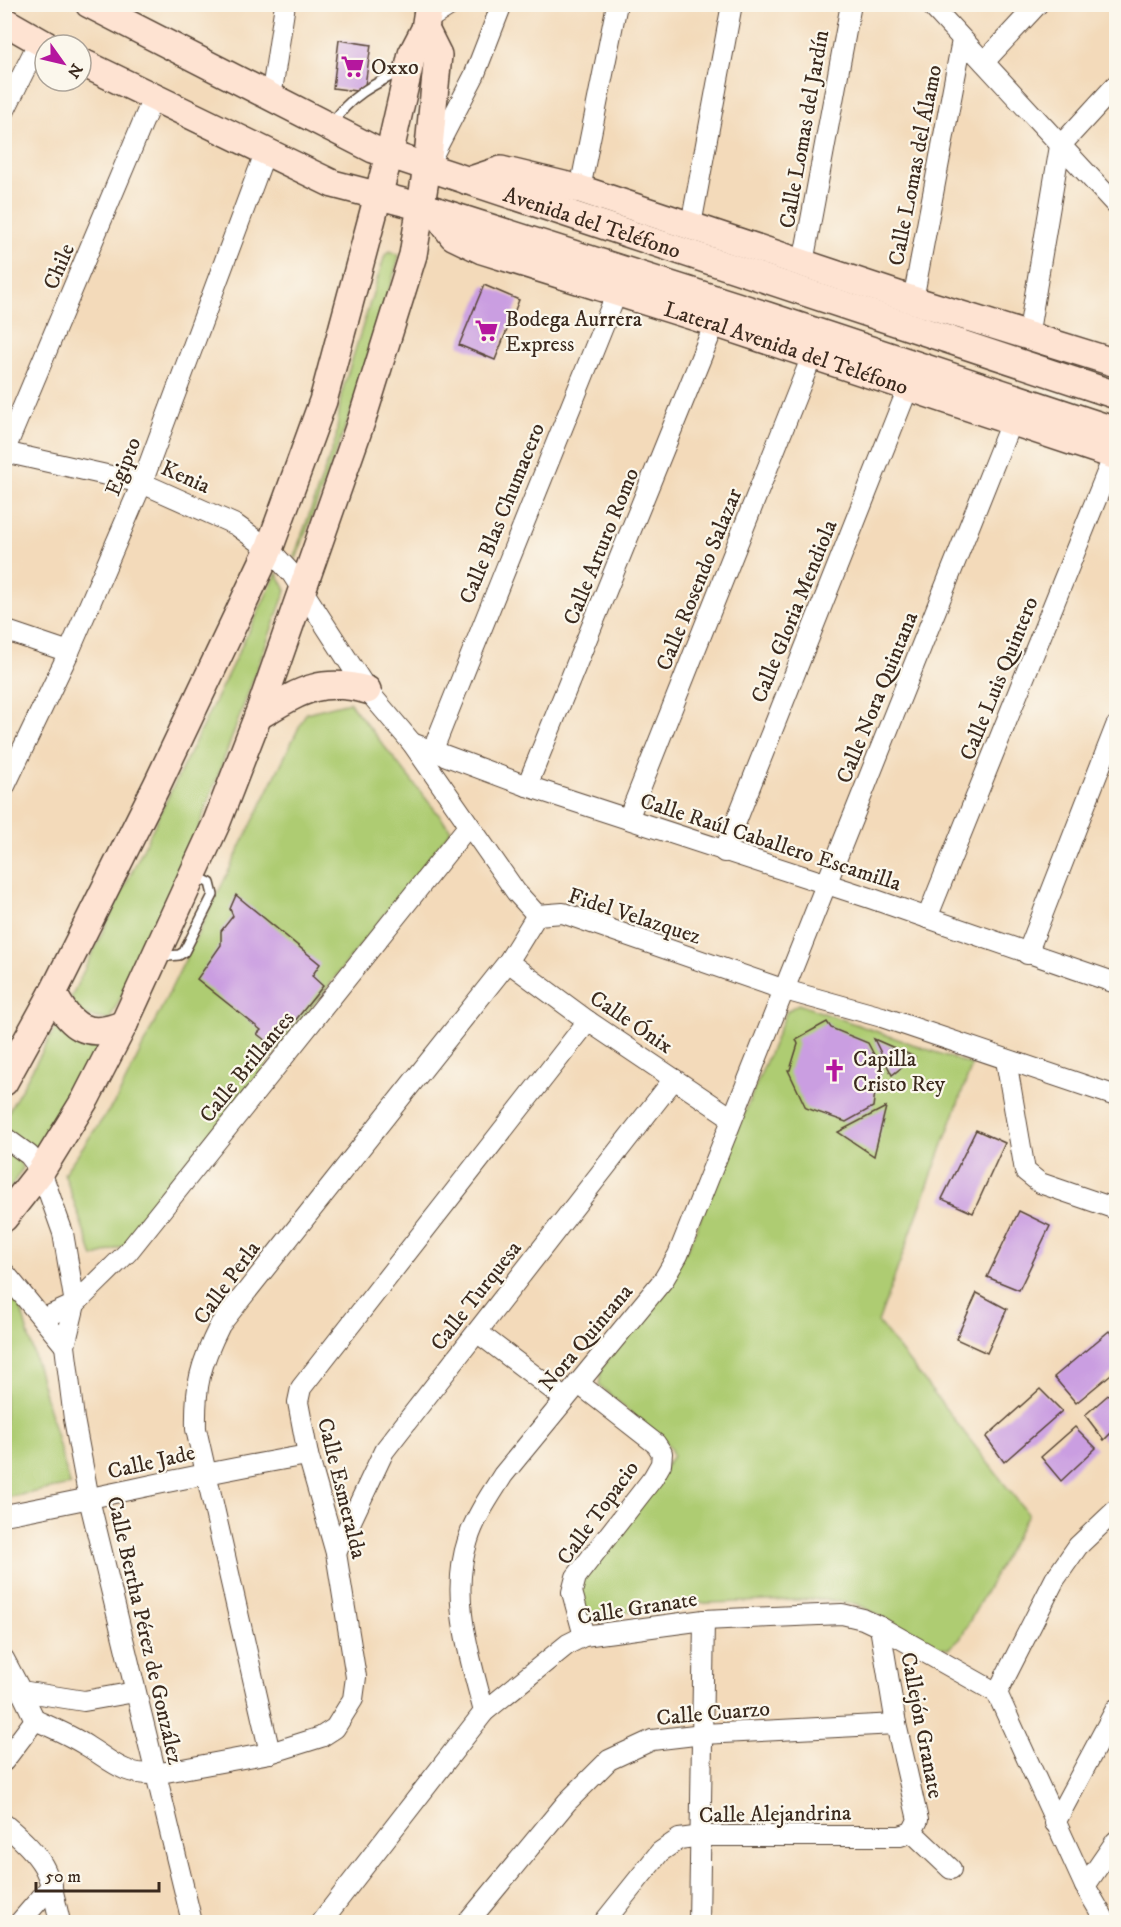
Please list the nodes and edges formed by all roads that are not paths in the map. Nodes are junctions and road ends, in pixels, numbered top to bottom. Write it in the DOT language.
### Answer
graph roads {
  1 [pos="88,4"];
  2 [pos="285,4"];
  3 [pos="452,4"];
  4 [pos="502,4"];
  5 [pos="617,4"];
  6 [pos="732,4"];
  7 [pos="851,4"];
  8 [pos="930,4"];
  9 [pos="1038,4"];
  10 [pos="427,18"];
  11 [pos="4,21"];
  12 [pos="33,37"];
  13 [pos="962,39"];
  14 [pos="33,61"];
  15 [pos="984,62"];
  16 [pos="93,68"];
  17 [pos="408,68"];
  18 [pos="1116,85"];
  19 [pos="153,98"];
  20 [pos="271,98"];
  21 [pos="4,112"];
  22 [pos="331,128"];
  23 [pos="1060,146"];
  24 [pos="265,153"];
  25 [pos="383,175"];
  26 [pos="468,182"];
  27 [pos="580,189"];
  28 [pos="426,192"];
  29 [pos="1116,205"];
  30 [pos="692,225"];
  31 [pos="738,242"];
  32 [pos="803,263"];
  33 [pos="730,269"];
  34 [pos="617,292"];
  35 [pos="913,300"];
  36 [pos="715,323"];
  37 [pos="764,327"];
  38 [pos="1028,337"];
  39 [pos="812,356"];
  40 [pos="1116,363"];
  41 [pos="908,388"];
  42 [pos="1116,395"];
  43 [pos="1011,422"];
  44 [pos="1115,447"];
  45 [pos="4,452"];
  46 [pos="142,483"];
  47 [pos="269,549"];
  48 [pos="302,590"];
  49 [pos="4,630"];
  50 [pos="69,652"];
  51 [pos="367,690"];
  52 [pos="258,716"];
  53 [pos="1116,726"];
  54 [pos="412,743"];
  55 [pos="432,752"];
  56 [pos="527,786"];
  57 [pos="4,788"];
  58 [pos="628,819"];
  59 [pos="469,825"];
  60 [pos="724,852"];
  61 [pos="826,885"];
  62 [pos="537,915"];
  63 [pos="927,918"];
  64 [pos="1027,954"];
  65 [pos="508,962"];
  66 [pos="1116,983"];
  67 [pos="785,990"];
  68 [pos="53,993"];
  69 [pos="588,1021"];
  70 [pos="124,1024"];
  71 [pos="1006,1060"];
  72 [pos="7,1073"];
  73 [pos="674,1079"];
  74 [pos="1116,1096"];
  75 [pos="732,1118"];
  76 [pos="4,1137"];
  77 [pos="41,1171"];
  78 [pos="1116,1209"];
  79 [pos="4,1218"];
  80 [pos="4,1272"];
  81 [pos="75,1304"];
  82 [pos="44,1318"];
  83 [pos="477,1332"];
  84 [pos="65,1346"];
  85 [pos="578,1383"];
  86 [pos="565,1399"];
  87 [pos="308,1455"];
  88 [pos="204,1473"];
  89 [pos="89,1499"];
  90 [pos="1116,1510"];
  91 [pos="4,1515"];
  92 [pos="336,1553"];
  93 [pos="704,1620"];
  94 [pos="880,1627"];
  95 [pos="584,1636"];
  96 [pos="4,1659"];
  97 [pos="21,1691"];
  98 [pos="135,1692"];
  99 [pos="997,1693"];
  100 [pos="1116,1709"];
  101 [pos="484,1712"];
  102 [pos="35,1720"];
  103 [pos="896,1724"];
  104 [pos="703,1734"];
  105 [pos="270,1753"];
  106 [pos="4,1761"];
  107 [pos="155,1774"];
  108 [pos="1055,1823"];
  109 [pos="4,1824"];
  110 [pos="912,1832"];
  111 [pos="702,1836"];
  112 [pos="1116,1841"];
  113 [pos="951,1869"];
  114 [pos="52,1885"];
  115 [pos="1085,1886"];
  116 [pos="20,1923"];
  117 [pos="60,1923"];
  118 [pos="192,1923"];
  119 [pos="321,1923"];
  120 [pos="468,1923"];
  121 [pos="604,1923"];
  122 [pos="699,1923"];
  123 [pos="1106,1923"];
  1 -- 20 [label="main road, Avenida del Teléfono"];
  2 -- 20 [label="street"];
  3 -- 10 [label="street"];
  4 -- 28 [label="street"];
  5 -- 27 [label="street"];
  6 -- 30 [label="street"];
  7 -- 32 [label="street, Calle Lomas del Jardín"];
  8 -- 13 [label="street"];
  9 -- 15 [label="street"];
  10 -- 17 [label="main road"];
  10 -- 28 [label="main road"];
  11 -- 12 [label="main road"];
  13 -- 15 [label="street"];
  13 -- 35 [label="street, Calle Lomas del Álamo"];
  14 -- 21 [label="street"];
  15 -- 23 [label="street"];
  16 -- 19 [label="main road, Avenida del Teléfono"];
  17 -- 22 [label="lane"];
  17 -- 25 [label="main road"];
  18 -- 23 [label="street"];
  19 -- 24 [label="main road, Avenida del Teléfono"];
  19 -- 45 [label="street, Chile"];
  20 -- 22 [label="main road, Avenida del Teléfono"];
  22 -- 25 [label="main road, Avenida del Teléfono"];
  23 -- 29 [label="street"];
  23 -- 38 [label="street"];
  24 -- 25 [label="main road, Avenida del Teléfono"];
  24 -- 46 [label="street, Egipto"];
  25 -- 28 [label="main road, Avenida del Teléfono"];
  25 -- 28 [label="main road, Avenida del Teléfono"];
  25 -- 47 [label="main road"];
  26 -- 27 [label="main road"];
  26 -- 28 [label="main road, Avenida del Teléfono"];
  26 -- 33 [label="main road, Avenida del Teléfono"];
  27 -- 30 [label="main road"];
  28 -- 34 [label="main road, Lateral Avenida del Teléfono"];
  28 -- 37 [label="main road, Avenida del Teléfono"];
  28 -- 48 [label="main road"];
  30 -- 31 [label="main road"];
  31 -- 32 [label="main road"];
  31 -- 33 [label="main road"];
  32 -- 35 [label="main road"];
  33 -- 42 [label="main road, Avenida del Teléfono"];
  34 -- 36 [label="main road, Lateral Avenida del Teléfono"];
  34 -- 55 [label="street, Calle Blas Chumacero"];
  35 -- 38 [label="main road"];
  36 -- 37 [label="main road, Lateral Avenida del Teléfono"];
  36 -- 56 [label="street, Calle Arturo Romo"];
  37 -- 39 [label="main road, Lateral Avenida del Teléfono"];
  37 -- 44 [label="main road, Avenida del Teléfono"];
  38 -- 40 [label="main road"];
  39 -- 41 [label="main road, Lateral Avenida del Teléfono"];
  39 -- 58 [label="street, Calle Rosendo Salazar"];
  41 -- 43 [label="main road, Lateral Avenida del Teléfono"];
  41 -- 60 [label="street, Calle Gloria Mendiola"];
  43 -- 44 [label="main road, Lateral Avenida del Teléfono"];
  43 -- 61 [label="street, Calle Nora Quintana"];
  44 -- 63 [label="street, Calle Luis Quintero"];
  45 -- 46 [label="street, Kenia"];
  46 -- 47 [label="street, Kenia"];
  46 -- 50 [label="street, Egipto"];
  47 -- 48 [label="street, Fidel Velazquez"];
  47 -- 68 [label="main road"];
  48 -- 51 [label="street, Fidel Velazquez"];
  48 -- 52 [label="main road"];
  49 -- 50 [label="street"];
  50 -- 57 [label="street, Egipto"];
  51 -- 52 [label="main road"];
  51 -- 54 [label="street, Fidel Velazquez"];
  52 -- 70 [label="main road"];
  53 -- 64 [label="street"];
  54 -- 55 [label="street, Calle Raúl Caballero Escamilla"];
  54 -- 59 [label="street, Fidel Velazquez"];
  55 -- 56 [label="street, Calle Raúl Caballero Escamilla"];
  56 -- 58 [label="street, Calle Raúl Caballero Escamilla"];
  58 -- 60 [label="street, Calle Raúl Caballero Escamilla"];
  59 -- 62 [label="street, Fidel Velazquez"];
  59 -- 81 [label="street, Calle Brillantes"];
  60 -- 61 [label="street, Calle Raúl Caballero Escamilla"];
  61 -- 63 [label="street, Calle Raúl Caballero Escamilla"];
  61 -- 67 [label="street, Calle Nora Quintana"];
  62 -- 65 [label="street, Calle Perla"];
  62 -- 67 [label="street, Fidel Velazquez"];
  63 -- 64 [label="street, Calle Raúl Caballero Escamilla"];
  64 -- 66 [label="street, Calle Raúl Caballero Escamilla"];
  65 -- 69 [label="street, Calle Ónix"];
  65 -- 88 [label="street, Calle Perla"];
  67 -- 71 [label="street, Fidel Velazquez"];
  67 -- 75 [label="street, Nora Quintana"];
  68 -- 70 [label="main road"];
  68 -- 72 [label="main road"];
  69 -- 73 [label="street, Calle Ónix"];
  69 -- 87 [label="street, Calle Esmeralda"];
  70 -- 77 [label="main road"];
  71 -- 74 [label="street, Fidel Velazquez"];
  71 -- 78 [label="street"];
  73 -- 75 [label="street, Calle Ónix"];
  73 -- 83 [label="street, Calle Turquesa"];
  75 -- 85 [label="street, Nora Quintana"];
  76 -- 77 [label="street, Calle Bertha Pérez de González"];
  77 -- 79 [label="main road"];
  77 -- 81 [label="street, Calle Bertha Pérez de González"];
  80 -- 82 [label="street, Calle Bertha Pérez de González"];
  81 -- 82 [label="street, Calle Brillantes"];
  81 -- 84 [label="street, Calle Bertha Pérez de González"];
  82 -- 84 [label="street, Calle Bertha Pérez de González"];
  83 -- 86 [label="street"];
  83 -- 92 [label="street, Calle Turquesa"];
  84 -- 89 [label="street, Calle Bertha Pérez de González"];
  85 -- 86 [label="street, Nora Quintana"];
  85 -- 95 [label="street, Calle Topacio"];
  86 -- 101 [label="street, Nora Quintana"];
  87 -- 88 [label="street, Calle Jade"];
  87 -- 92 [label="street, Calle Esmeralda"];
  88 -- 89 [label="street, Calle Jade"];
  88 -- 105 [label="street, Calle Perla"];
  89 -- 91 [label="street, Calle Jade"];
  89 -- 98 [label="street, Calle Bertha Pérez de González"];
  90 -- 99 [label="street"];
  92 -- 105 [label="street, Calle Esmeralda"];
  93 -- 94 [label="street, Calle Granate"];
  93 -- 95 [label="street, Calle Granate"];
  93 -- 104 [label="street"];
  94 -- 99 [label="street, Calle Granate"];
  94 -- 103 [label="street, Callejón Granate"];
  95 -- 101 [label="street, Calle Granate"];
  96 -- 97 [label="street"];
  97 -- 98 [label="street"];
  97 -- 102 [label="street"];
  98 -- 107 [label="street, Calle Bertha Pérez de González"];
  99 -- 108 [label="street"];
  100 -- 108 [label="street"];
  101 -- 119 [label="street, Calle Granate"];
  102 -- 106 [label="street"];
  102 -- 107 [label="street, Calle Esmeralda"];
  103 -- 104 [label="street, Calle Cuarzo"];
  103 -- 110 [label="street, Callejón Granate"];
  104 -- 111 [label="street"];
  104 -- 120 [label="street, Calle Cuarzo"];
  105 -- 107 [label="street, Calle Esmeralda"];
  107 -- 118 [label="street, Calle Bertha Pérez de González"];
  108 -- 115 [label="street"];
  109 -- 114 [label="street"];
  110 -- 111 [label="street, Calle Alejandrina"];
  110 -- 113 [label="street"];
  111 -- 121 [label="street, Calle Alejandrina"];
  111 -- 122 [label="street"];
  112 -- 115 [label="street"];
  114 -- 116 [label="street"];
  114 -- 117 [label="street"];
  115 -- 123 [label="street"];
}
